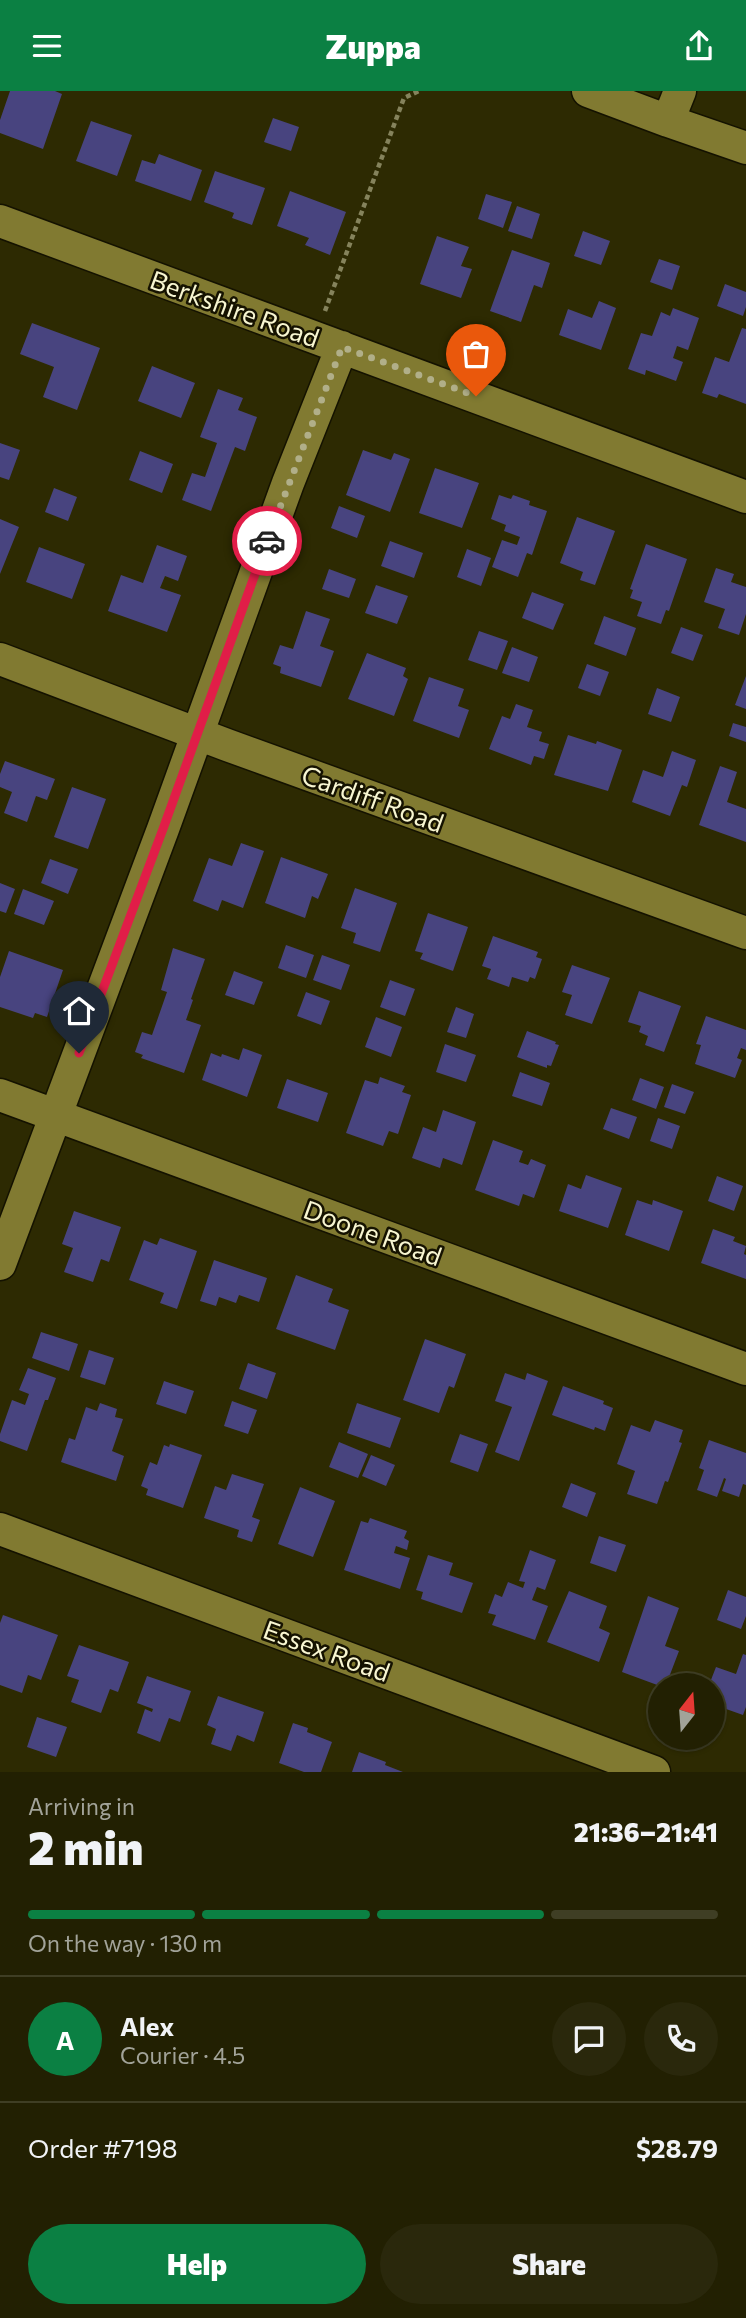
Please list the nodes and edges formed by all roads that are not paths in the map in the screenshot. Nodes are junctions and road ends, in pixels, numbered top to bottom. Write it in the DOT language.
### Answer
graph roads {
  1 [pos="588,91"];
  2 [pos="680,91"];
  3 [pos="668,121"];
  4 [pos="746,148"];
  5 [pos="0,221"];
  6 [pos="342,347"];
  7 [pos="746,497"];
  8 [pos="0,659"];
  9 [pos="197,734"];
  10 [pos="746,933"];
  11 [pos="0,1095"];
  12 [pos="55,1115"];
  13 [pos="0,1264"];
  14 [pos="746,1369"];
  15 [pos="0,1529"];
  16 [pos="654,1772"];
  1 -- 3 [label="street"];
  2 -- 3 [label="street"];
  3 -- 4 [label="street"];
  5 -- 6 [label="street, Berkshire Road"];
  6 -- 7 [label="street, Berkshire Road"];
  6 -- 9 [label="street"];
  8 -- 9 [label="street, Cardiff Road"];
  9 -- 10 [label="street, Cardiff Road"];
  9 -- 12 [label="street"];
  11 -- 12 [label="street, Doone Road"];
  12 -- 13 [label="street"];
  12 -- 14 [label="street, Doone Road"];
  15 -- 16 [label="street, Essex Road"];
}
